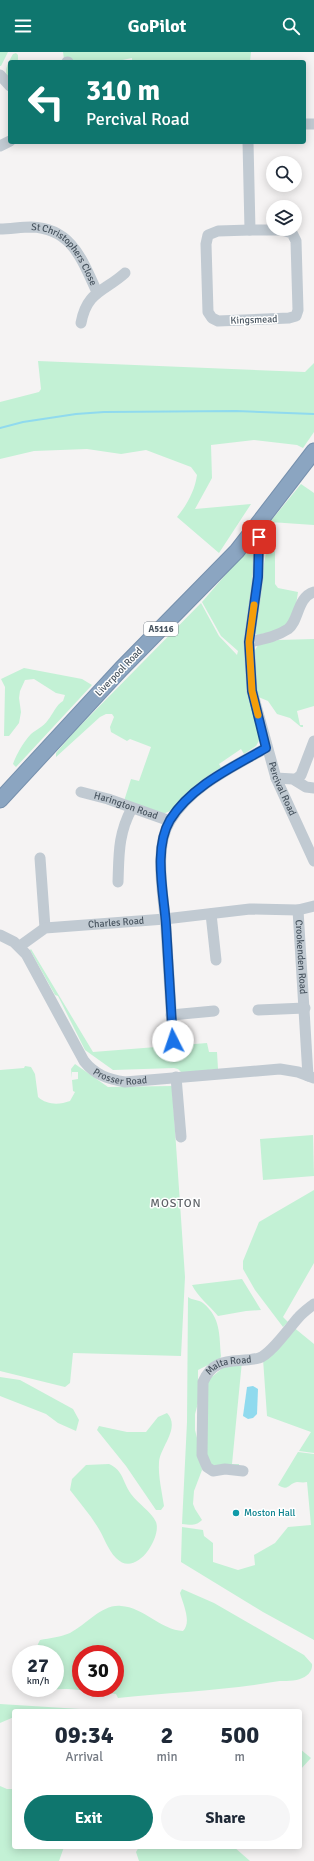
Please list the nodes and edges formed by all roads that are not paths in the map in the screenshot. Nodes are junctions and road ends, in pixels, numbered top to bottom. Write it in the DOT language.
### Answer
graph roads {
  1 [pos="0,75"];
  2 [pos="8,84"];
  3 [pos="248,144"];
  4 [pos="0,229"];
  5 [pos="250,230"];
  6 [pos="125,272"];
  7 [pos="96,292"];
  8 [pos="80,323"];
  9 [pos="314,451"];
  10 [pos="259,523"];
  11 [pos="314,592"];
  12 [pos="249,642"];
  13 [pos="314,741"];
  14 [pos="266,748"];
  15 [pos="276,778"];
  16 [pos="295,780"];
  17 [pos="314,788"];
  18 [pos="81,792"];
  19 [pos="0,800"];
  20 [pos="132,808"];
  21 [pos="170,821"];
  22 [pos="40,858"];
  23 [pos="314,861"];
  24 [pos="118,882"];
  25 [pos="314,906"];
  26 [pos="298,910"];
  27 [pos="211,914"];
  28 [pos="165,919"];
  29 [pos="46,928"];
  30 [pos="0,935"];
  31 [pos="20,946"];
  32 [pos="216,960"];
  33 [pos="305,1008"];
  34 [pos="214,1010"];
  35 [pos="258,1010"];
  36 [pos="171,1014"];
  37 [pos="173,1041"];
  38 [pos="311,1077"];
  39 [pos="176,1078"];
  40 [pos="181,1137"];
  41 [pos="314,1304"];
  42 [pos="243,1471"];
  1 -- 2 [label="street"];
  3 -- 5 [label="street"];
  4 -- 7 [label="street, St Christophers Close"];
  5 -- 5 [label="street, Kingsmead"];
  6 -- 7 [label="street, St Christophers Close"];
  7 -- 8 [label="street, St Christophers Close"];
  9 -- 10 [label="highway, Liverpool Road / A5116"];
  10 -- 12 [label="street, Percival Road"];
  10 -- 19 [label="highway, Liverpool Road / A5116"];
  11 -- 12 [label="street"];
  12 -- 14 [label="street, Percival Road"];
  13 -- 16 [label="street"];
  14 -- 15 [label="street, Percival Road"];
  14 -- 21 [label="street"];
  15 -- 16 [label="street"];
  15 -- 23 [label="street, Percival Road"];
  16 -- 17 [label="street"];
  18 -- 20 [label="street, Harington Road"];
  20 -- 21 [label="street, Harington Road"];
  20 -- 24 [label="street"];
  21 -- 28 [label="street"];
  22 -- 29 [label="street"];
  25 -- 26 [label="street, Charles Road"];
  26 -- 27 [label="street, Charles Road"];
  26 -- 33 [label="street, Crookenden Road"];
  27 -- 28 [label="street, Charles Road"];
  27 -- 32 [label="street"];
  28 -- 29 [label="street, Charles Road"];
  28 -- 36 [label="street"];
  29 -- 31 [label="street"];
  30 -- 31 [label="street, Prosser Road"];
  31 -- 39 [label="street, Prosser Road"];
  33 -- 35 [label="street"];
  33 -- 38 [label="street, Crookenden Road"];
  34 -- 36 [label="street"];
  36 -- 37 [label="street"];
  38 -- 39 [label="street, Prosser Road"];
  39 -- 40 [label="street"];
  41 -- 42 [label="street, Malta Road"];
}
